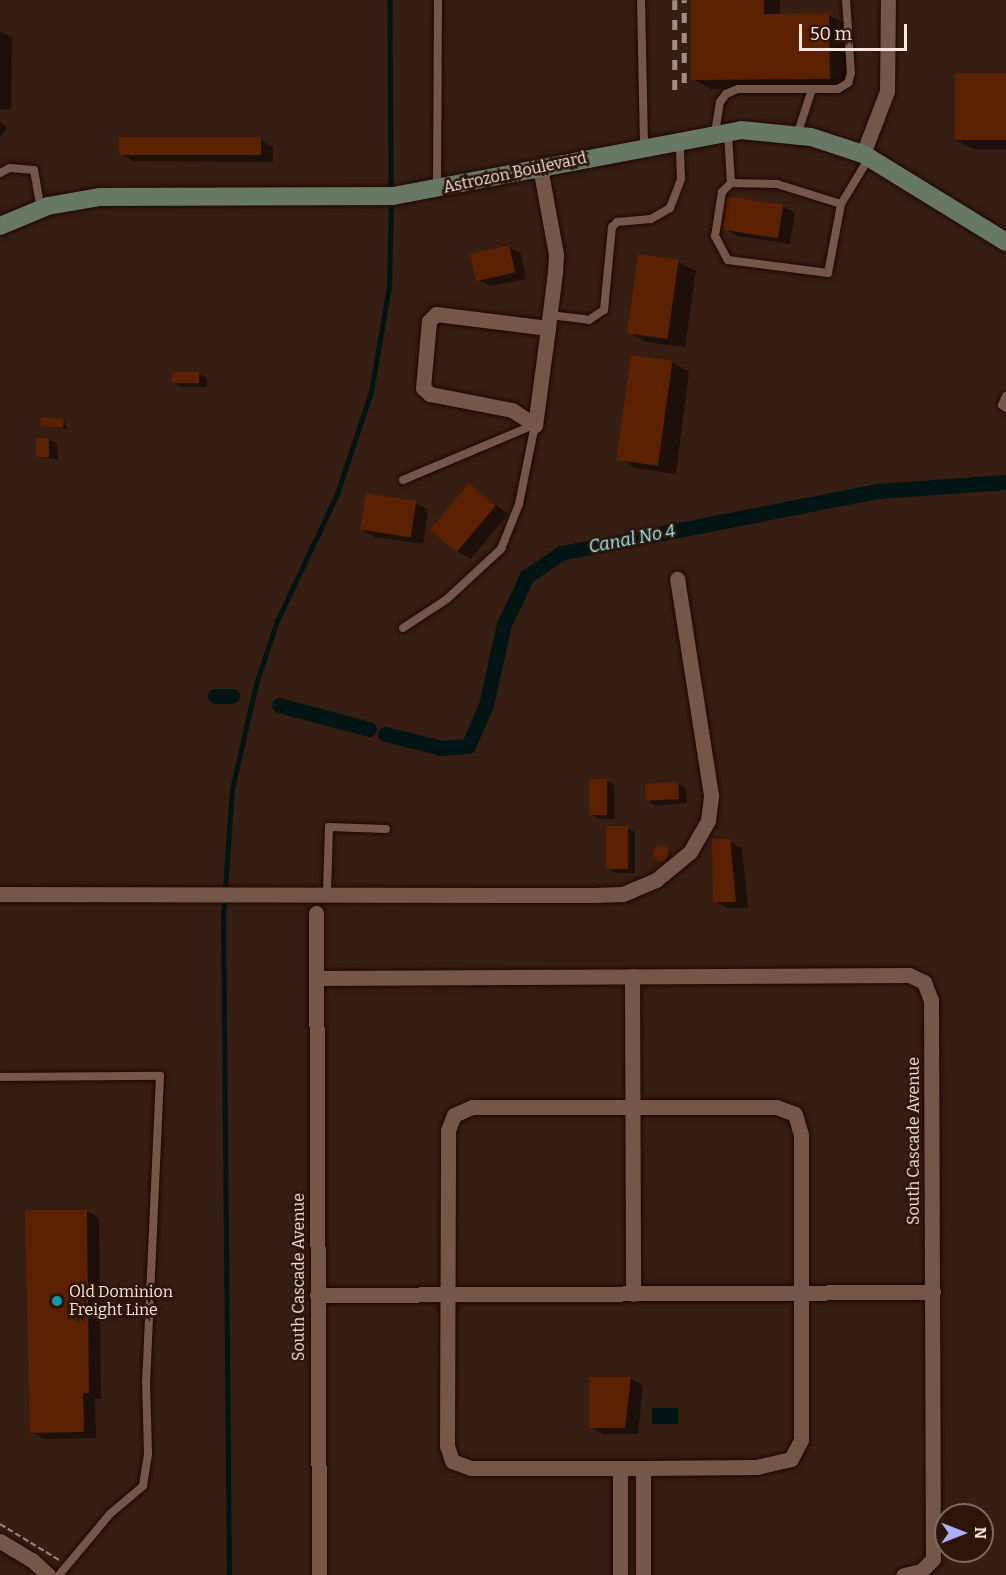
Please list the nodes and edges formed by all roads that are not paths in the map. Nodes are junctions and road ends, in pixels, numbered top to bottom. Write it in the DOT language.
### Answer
graph roads {
  1 [pos="438,0"];
  2 [pos="641,0"];
  3 [pos="846,0"];
  4 [pos="888,0"];
  5 [pos="812,89"];
  6 [pos="722,132"];
  7 [pos="797,135"];
  8 [pos="680,140"];
  9 [pos="644,147"];
  10 [pos="866,156"];
  11 [pos="540,167"];
  12 [pos="0,173"];
  13 [pos="731,183"];
  14 [pos="431,191"];
  15 [pos="842,204"];
  16 [pos="41,208"];
  17 [pos="0,226"];
  18 [pos="1006,242"];
  19 [pos="549,321"];
  20 [pos="1006,396"];
  21 [pos="1006,408"];
  22 [pos="535,425"];
  23 [pos="403,480"];
  24 [pos="677,579"];
  25 [pos="403,628"];
  26 [pos="386,829"];
  27 [pos="327,893"];
  28 [pos="0,894"];
  29 [pos="316,913"];
  30 [pos="632,976"];
  31 [pos="316,978"];
  32 [pos="0,1077"];
  33 [pos="632,1107"];
  34 [pos="933,1292"];
  35 [pos="801,1293"];
  36 [pos="633,1294"];
  37 [pos="317,1295"];
  38 [pos="447,1295"];
  39 [pos="620,1468"];
  40 [pos="643,1468"];
  41 [pos="0,1540"];
  42 [pos="48,1575"];
  43 [pos="58,1575"];
  44 [pos="319,1575"];
  45 [pos="621,1575"];
  46 [pos="643,1575"];
  47 [pos="903,1575"];
  1 -- 14 [label="lane"];
  2 -- 9 [label="lane"];
  3 -- 5 [label="lane"];
  4 -- 10 [label="street"];
  5 -- 6 [label="lane"];
  5 -- 7 [label="lane"];
  6 -- 7 [label="main road, Astrozon Boulevard"];
  6 -- 8 [label="main road, Astrozon Boulevard"];
  6 -- 13 [label="lane"];
  7 -- 10 [label="main road, Astrozon Boulevard"];
  8 -- 9 [label="main road, Astrozon Boulevard"];
  8 -- 19 [label="lane"];
  9 -- 11 [label="main road, Astrozon Boulevard"];
  10 -- 15 [label="lane"];
  10 -- 18 [label="main road, Astrozon Boulevard"];
  11 -- 14 [label="main road, Astrozon Boulevard"];
  11 -- 19 [label="street"];
  12 -- 16 [label="lane"];
  13 -- 15 [label="lane"];
  13 -- 15 [label="lane"];
  14 -- 16 [label="main road, Astrozon Boulevard"];
  16 -- 17 [label="main road, Astrozon Boulevard"];
  19 -- 22 [label="street"];
  19 -- 22 [label="street"];
  20 -- 21 [label="lane"];
  22 -- 23 [label="lane"];
  22 -- 25 [label="lane"];
  24 -- 27 [label="street"];
  26 -- 27 [label="lane"];
  27 -- 28 [label="street"];
  29 -- 31 [label="street, South Cascade Avenue"];
  30 -- 31 [label="street, South Cascade Avenue"];
  30 -- 33 [label="street"];
  30 -- 34 [label="street, South Cascade Avenue"];
  31 -- 37 [label="street, South Cascade Avenue"];
  32 -- 43 [label="lane"];
  33 -- 35 [label="street"];
  33 -- 36 [label="street"];
  33 -- 38 [label="street"];
  34 -- 35 [label="street"];
  34 -- 47 [label="street, South Cascade Avenue"];
  35 -- 36 [label="street"];
  35 -- 40 [label="street"];
  36 -- 38 [label="street"];
  37 -- 38 [label="street"];
  37 -- 44 [label="street, South Cascade Avenue"];
  38 -- 39 [label="street"];
  39 -- 40 [label="street"];
  39 -- 45 [label="street"];
  40 -- 46 [label="street"];
  41 -- 42 [label="street"];
}
